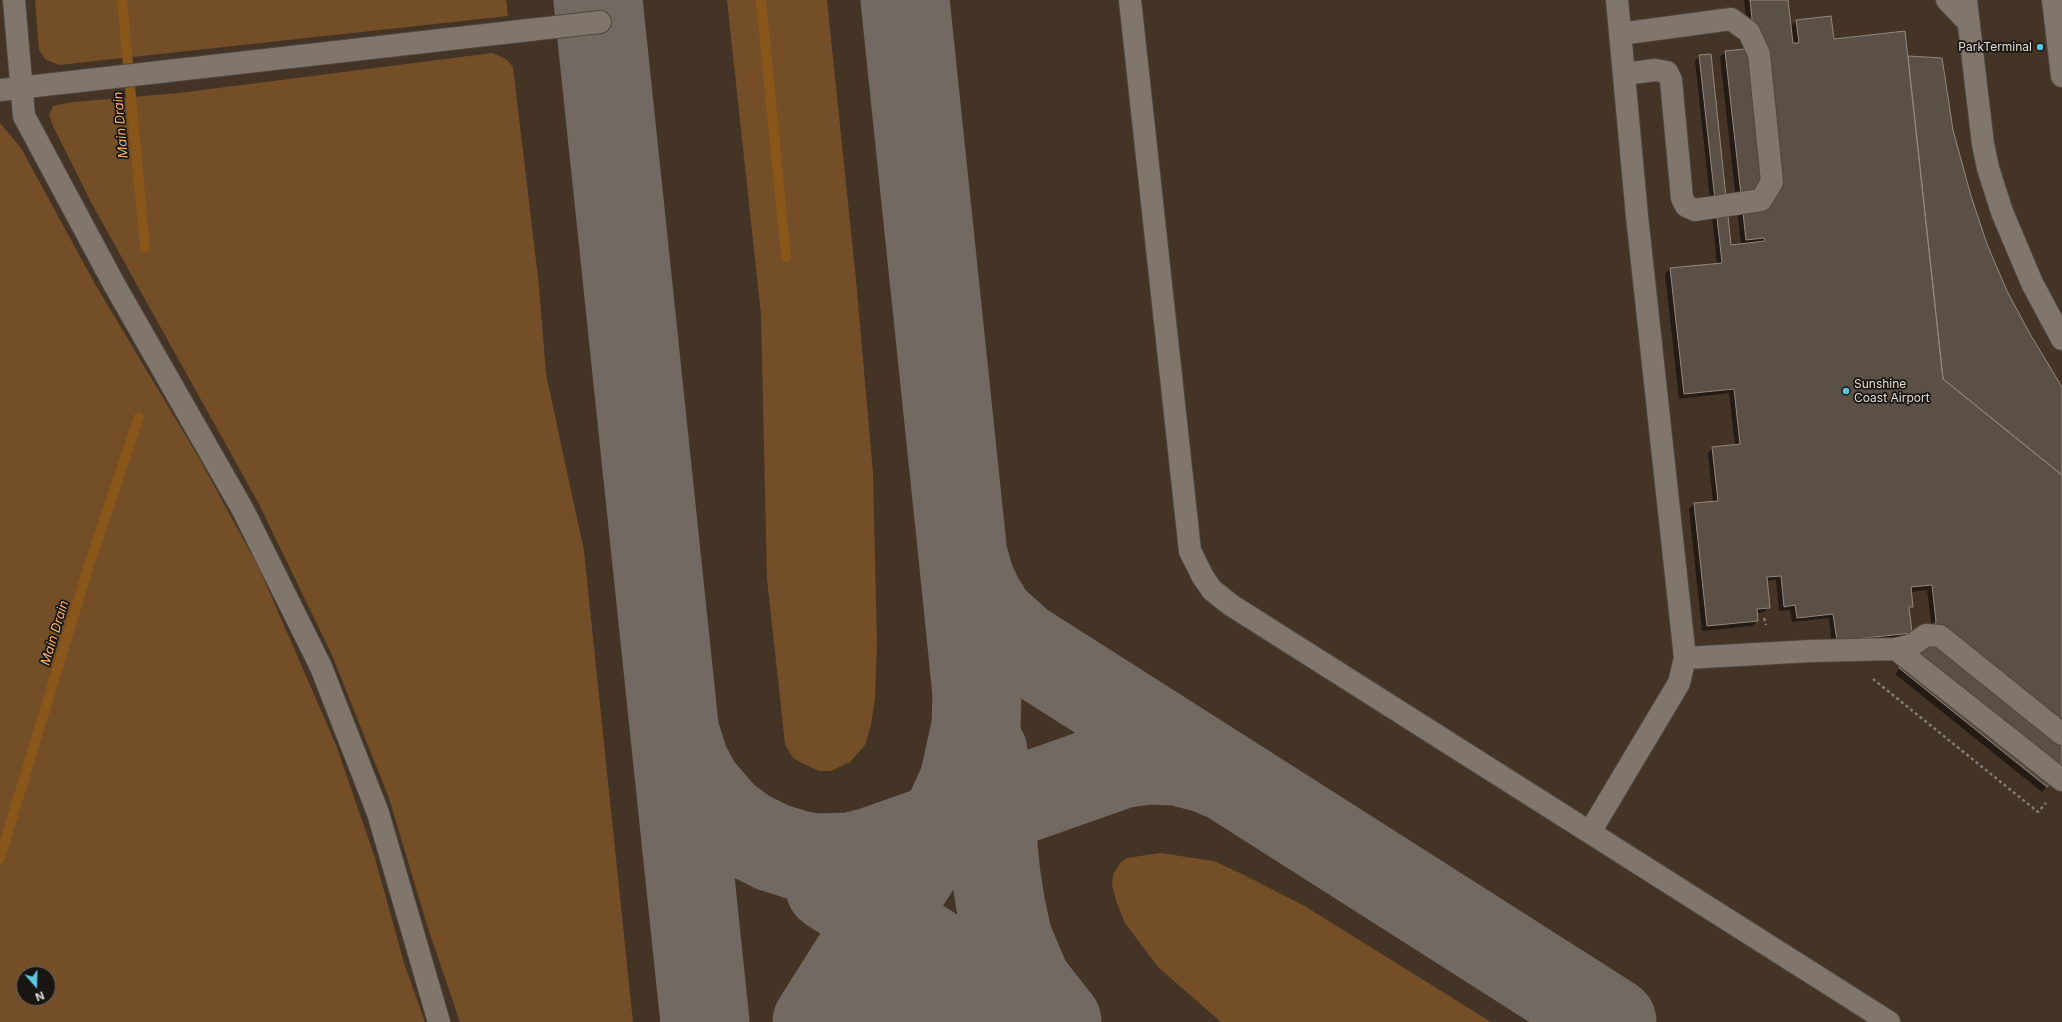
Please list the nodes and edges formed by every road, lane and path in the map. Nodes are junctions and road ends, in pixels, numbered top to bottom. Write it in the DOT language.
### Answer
graph roads {
  1 [pos="14,0"];
  2 [pos="1130,0"];
  3 [pos="1617,0"];
  4 [pos="1947,0"];
  5 [pos="1966,0"];
  6 [pos="2053,0"];
  7 [pos="600,22"];
  8 [pos="1968,22"];
  9 [pos="1620,34"];
  10 [pos="1624,74"];
  11 [pos="2062,76"];
  12 [pos="22,88"];
  13 [pos="0,90"];
  14 [pos="2062,339"];
  15 [pos="1764,618"];
  16 [pos="1896,649"];
  17 [pos="1770,654"];
  18 [pos="1685,658"];
  19 [pos="1868,674"];
  20 [pos="2062,734"];
  21 [pos="2057,789"];
  22 [pos="1590,832"];
  23 [pos="438,1022"];
  24 [pos="1889,1022"];
  1 -- 12 [label="street"];
  2 -- 22 [label="street"];
  3 -- 9 [label="street"];
  4 -- 8 [label="street"];
  5 -- 8 [label="street"];
  6 -- 11 [label="street"];
  7 -- 12 [label="street"];
  8 -- 14 [label="street"];
  9 -- 10 [label="street"];
  9 -- 10 [label="street"];
  10 -- 18 [label="street"];
  12 -- 13 [label="street"];
  12 -- 23 [label="street"];
  15 -- 17 [label="path"];
  16 -- 17 [label="street"];
  16 -- 20 [label="street"];
  16 -- 21 [label="street"];
  17 -- 18 [label="street"];
  18 -- 22 [label="street"];
  19 -- 21 [label="path"];
  22 -- 24 [label="street"];
}
